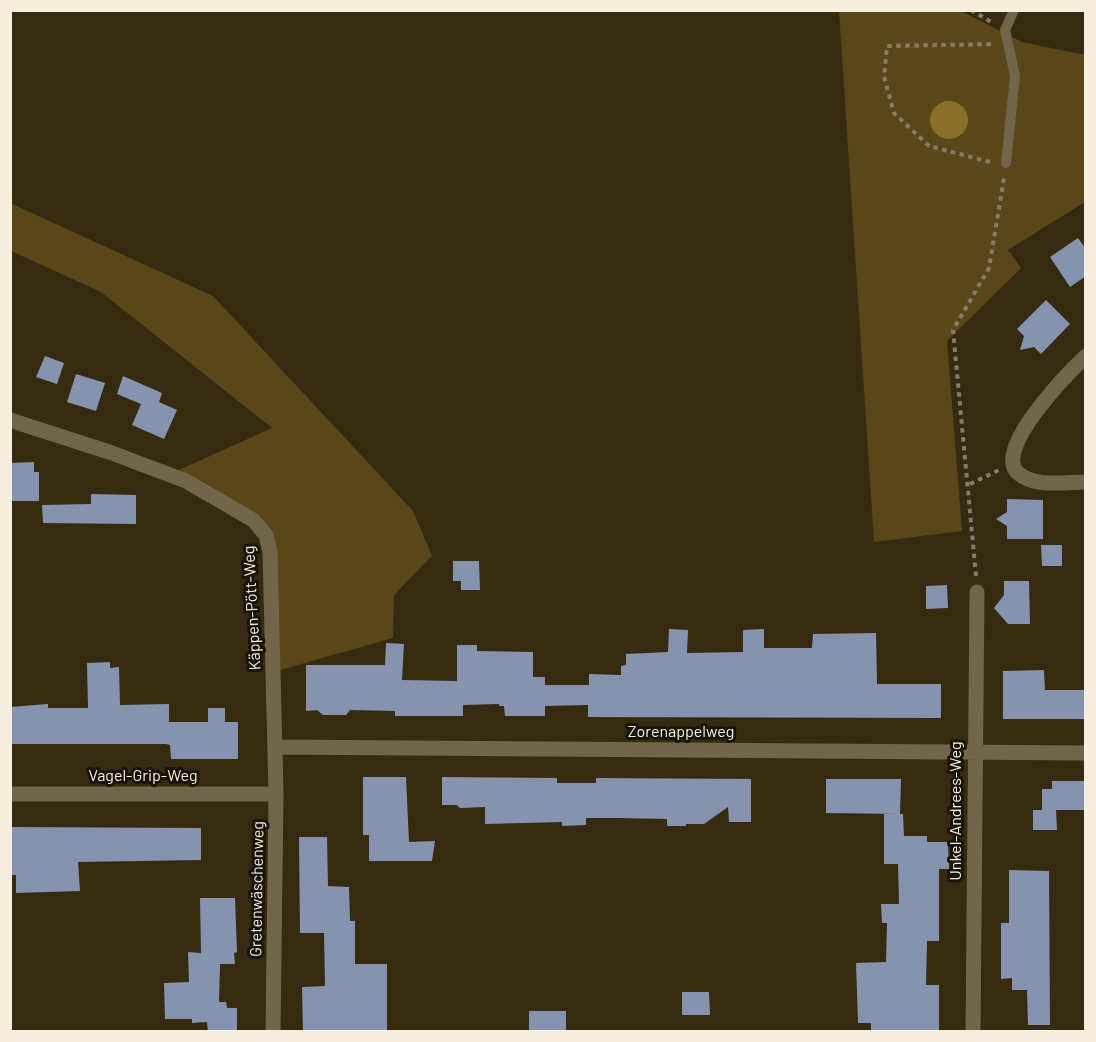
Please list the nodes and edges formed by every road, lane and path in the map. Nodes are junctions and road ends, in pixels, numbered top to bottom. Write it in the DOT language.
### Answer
graph roads {
  1 [pos="971,10"];
  2 [pos="1014,10"];
  3 [pos="1005,30"];
  4 [pos="987,44"];
  5 [pos="987,162"];
  6 [pos="1006,163"];
  7 [pos="1086,356"];
  8 [pos="10,420"];
  9 [pos="1013,464"];
  10 [pos="1086,482"];
  11 [pos="970,484"];
  12 [pos="977,592"];
  13 [pos="276,747"];
  14 [pos="974,752"];
  15 [pos="1086,753"];
  16 [pos="10,794"];
  17 [pos="276,794"];
  18 [pos="273,1032"];
  19 [pos="973,1032"];
  1 -- 3 [label="path"];
  2 -- 3 [label="lane"];
  3 -- 6 [label="lane"];
  4 -- 5 [label="path"];
  6 -- 11 [label="path"];
  7 -- 9 [label="street"];
  8 -- 13 [label="street, Käppen-Pött-Weg"];
  9 -- 10 [label="street"];
  9 -- 11 [label="path"];
  11 -- 12 [label="path"];
  12 -- 14 [label="street, Unkel-Andrees-Weg"];
  13 -- 14 [label="street, Zorenappelweg"];
  13 -- 17 [label="street, Gretenwäschenweg"];
  14 -- 15 [label="street, Zorenappelweg"];
  14 -- 19 [label="street, Unkel-Andrees-Weg"];
  16 -- 17 [label="street, Vagel-Grip-Weg"];
  17 -- 18 [label="street, Gretenwäschenweg"];
}
